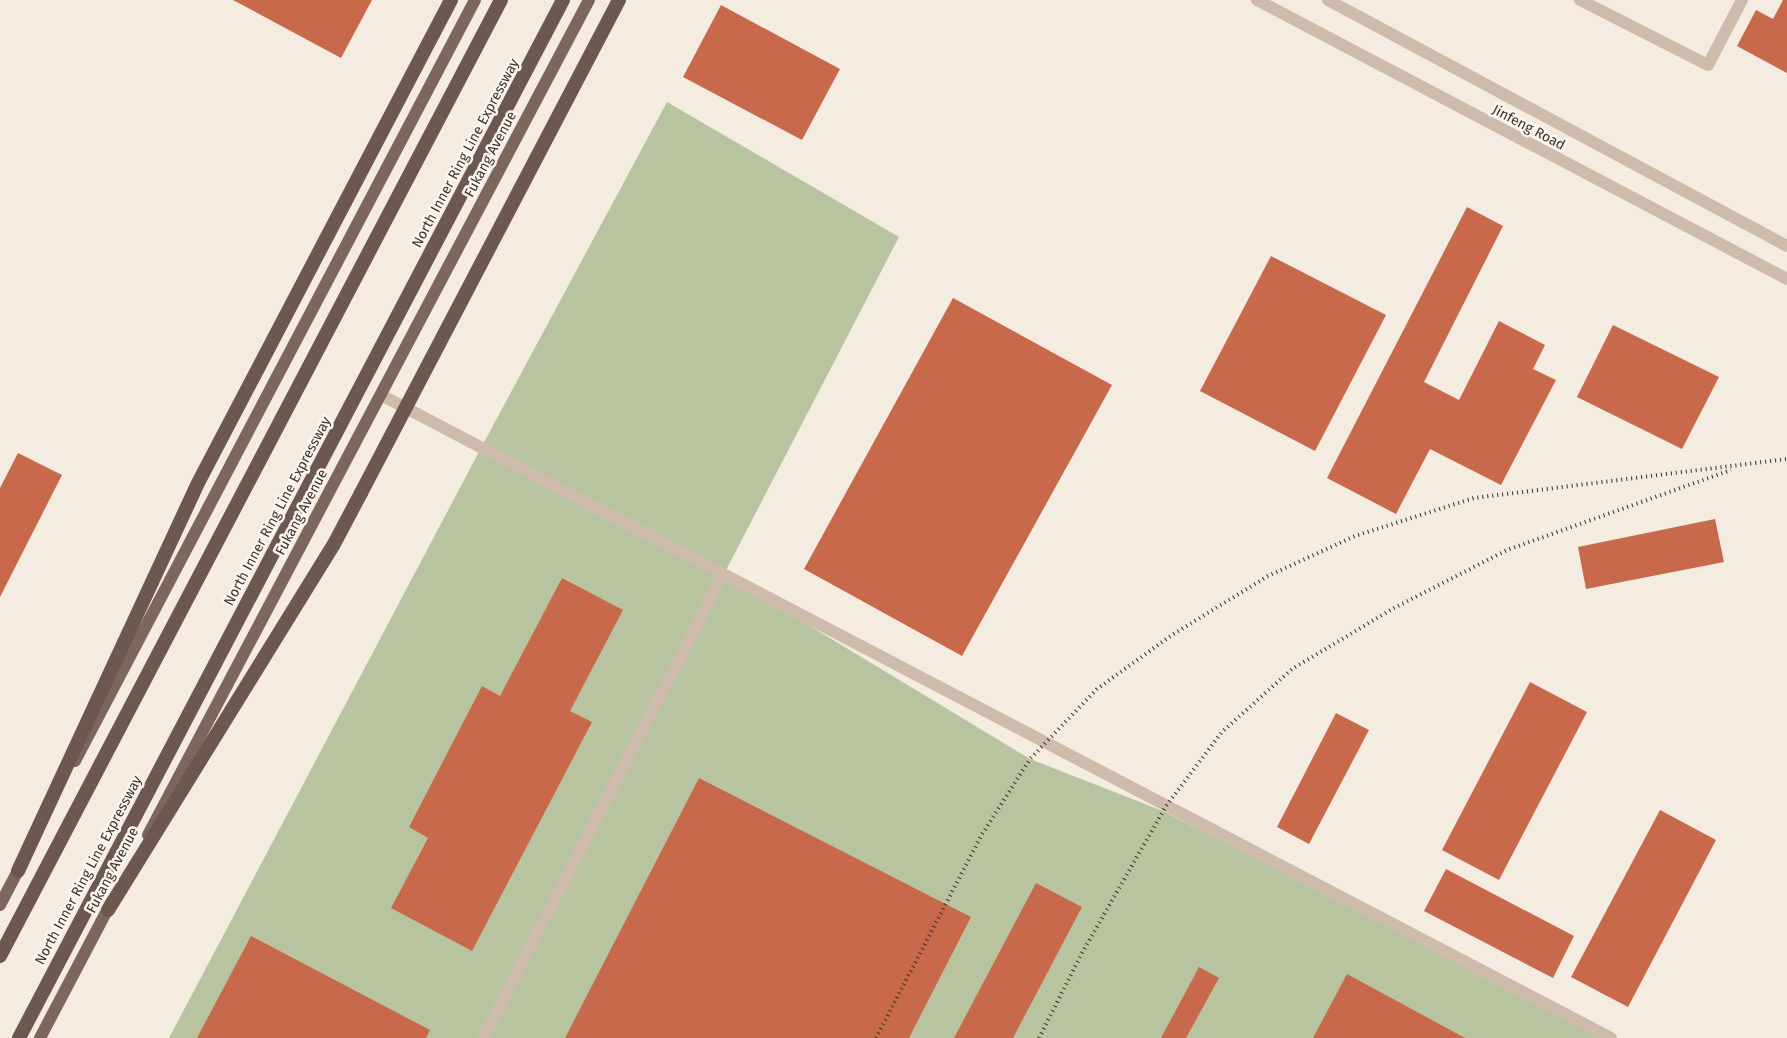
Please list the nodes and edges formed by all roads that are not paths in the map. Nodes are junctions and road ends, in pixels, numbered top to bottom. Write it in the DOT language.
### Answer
graph roads {
  1 [pos="451,0"];
  2 [pos="475,0"];
  3 [pos="501,0"];
  4 [pos="563,0"];
  5 [pos="589,0"];
  6 [pos="620,0"];
  7 [pos="1257,0"];
  8 [pos="1328,0"];
  9 [pos="1580,0"];
  10 [pos="1742,0"];
  11 [pos="1787,246"];
  12 [pos="1787,278"];
  13 [pos="380,395"];
  14 [pos="724,574"];
  15 [pos="18,871"];
  16 [pos="0,905"];
  17 [pos="108,910"];
  18 [pos="0,956"];
  19 [pos="19,1038"];
  20 [pos="40,1038"];
  21 [pos="483,1038"];
  22 [pos="1611,1038"];
  1 -- 15 [label="highway"];
  2 -- 15 [label="main road"];
  3 -- 18 [label="highway"];
  4 -- 19 [label="highway, North Inner Ring Line Expressway"];
  5 -- 13 [label="main road, Fukang Avenue"];
  6 -- 17 [label="highway, bridge"];
  7 -- 12 [label="street, Jinfeng Road"];
  8 -- 11 [label="street, Jinfeng Road"];
  9 -- 10 [label="street"];
  13 -- 14 [label="street"];
  13 -- 17 [label="main road, Fukang Avenue"];
  14 -- 21 [label="street"];
  14 -- 22 [label="street"];
  15 -- 16 [label="main road"];
  17 -- 20 [label="main road, Fukang Avenue"];
}
